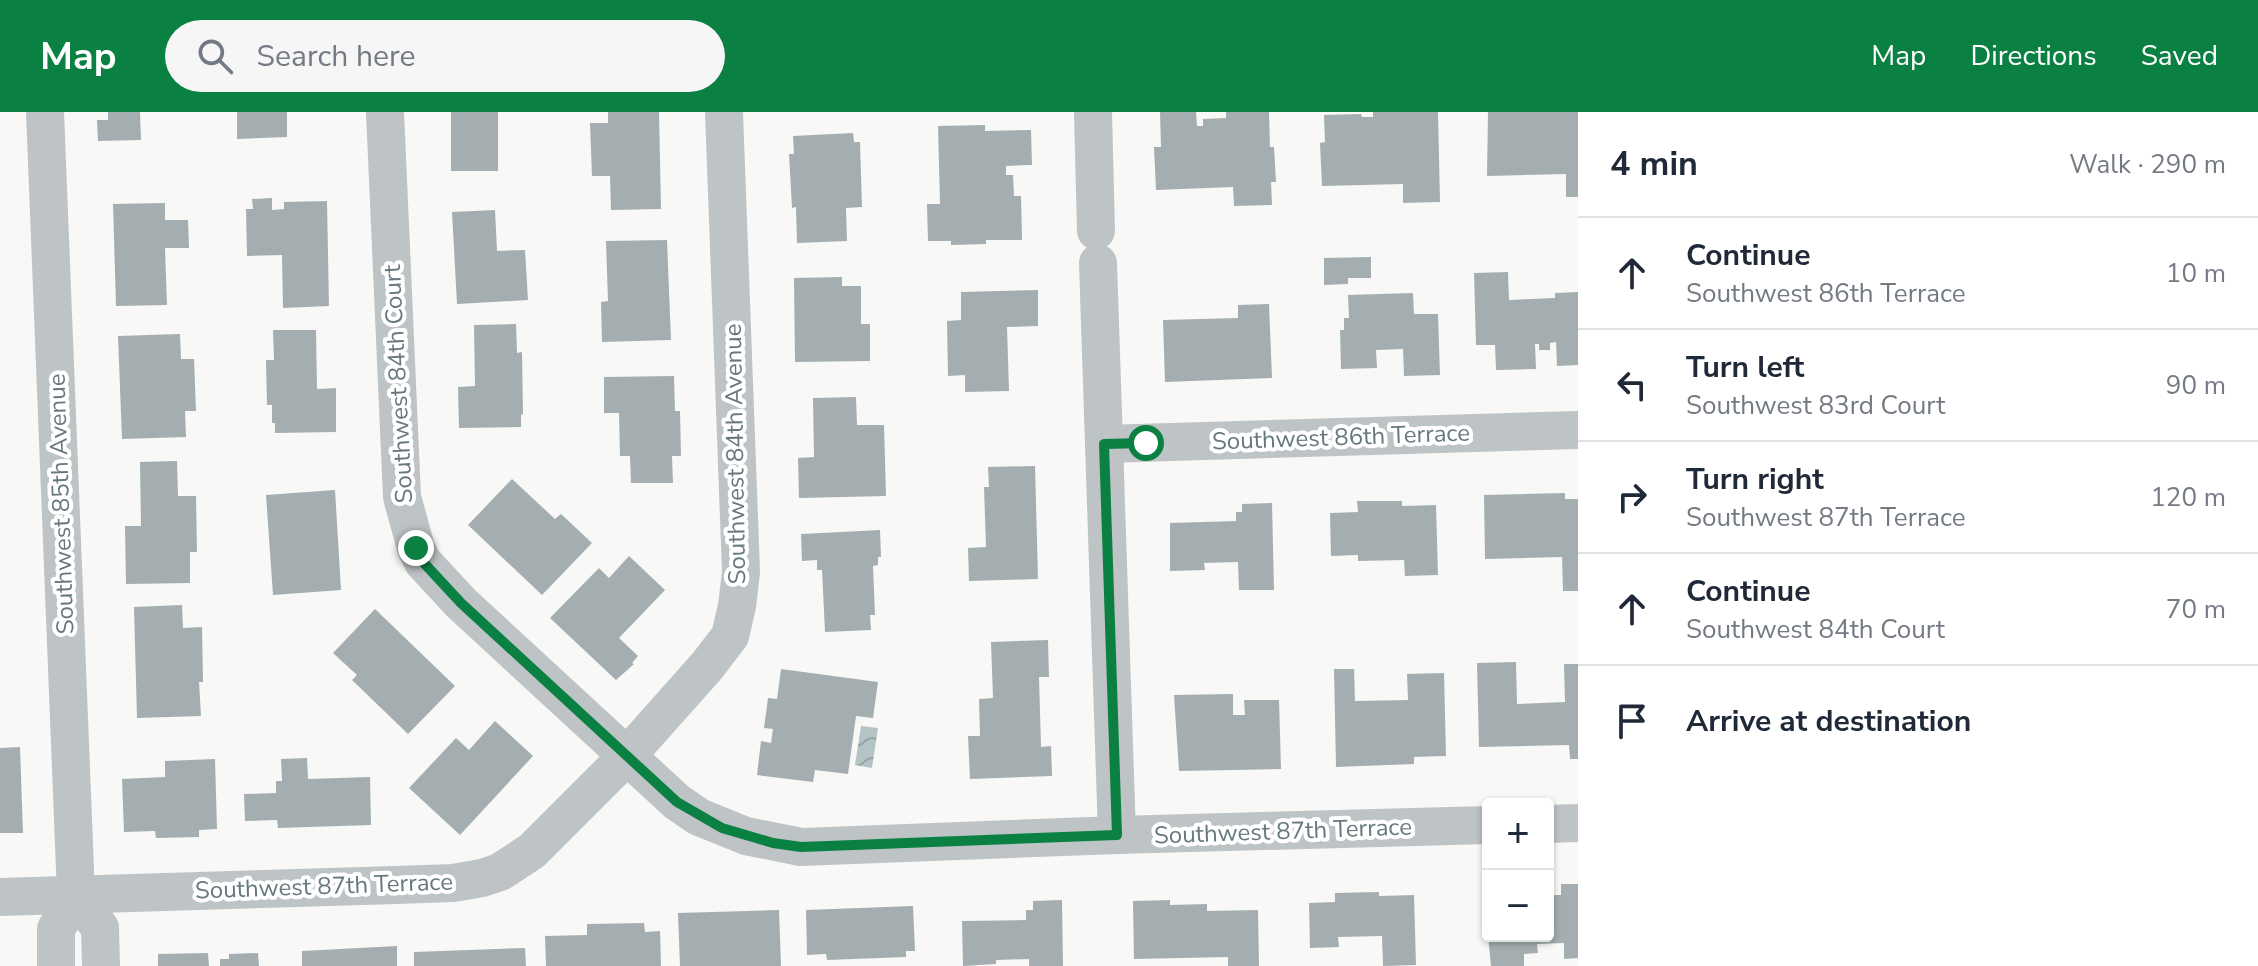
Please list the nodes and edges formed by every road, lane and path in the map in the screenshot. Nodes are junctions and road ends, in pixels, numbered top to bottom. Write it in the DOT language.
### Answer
graph roads {
  1 [pos="45,112"];
  2 [pos="385,112"];
  3 [pos="724,112"];
  4 [pos="1093,112"];
  5 [pos="1578,430"];
  6 [pos="1104,444"];
  7 [pos="626,757"];
  8 [pos="1578,823"];
  9 [pos="1554,824"];
  10 [pos="1482,825"];
  11 [pos="1117,835"];
  12 [pos="76,895"];
  13 [pos="0,897"];
  14 [pos="56,966"];
  15 [pos="101,966"];
  1 -- 12 [label="street, Southwest 85th Avenue"];
  2 -- 7 [label="street, Southwest 84th Court"];
  3 -- 7 [label="street, Southwest 84th Avenue"];
  4 -- 6 [label="street"];
  5 -- 6 [label="street, Southwest 86th Terrace"];
  6 -- 11 [label="street"];
  7 -- 11 [label="street, Southwest 87th Terrace"];
  7 -- 12 [label="street, Southwest 87th Terrace"];
  8 -- 9 [label="street"];
  10 -- 11 [label="street, Southwest 87th Terrace"];
  12 -- 13 [label="street, Southwest 87th Terrace"];
  12 -- 14 [label="street"];
  12 -- 15 [label="street"];
}
